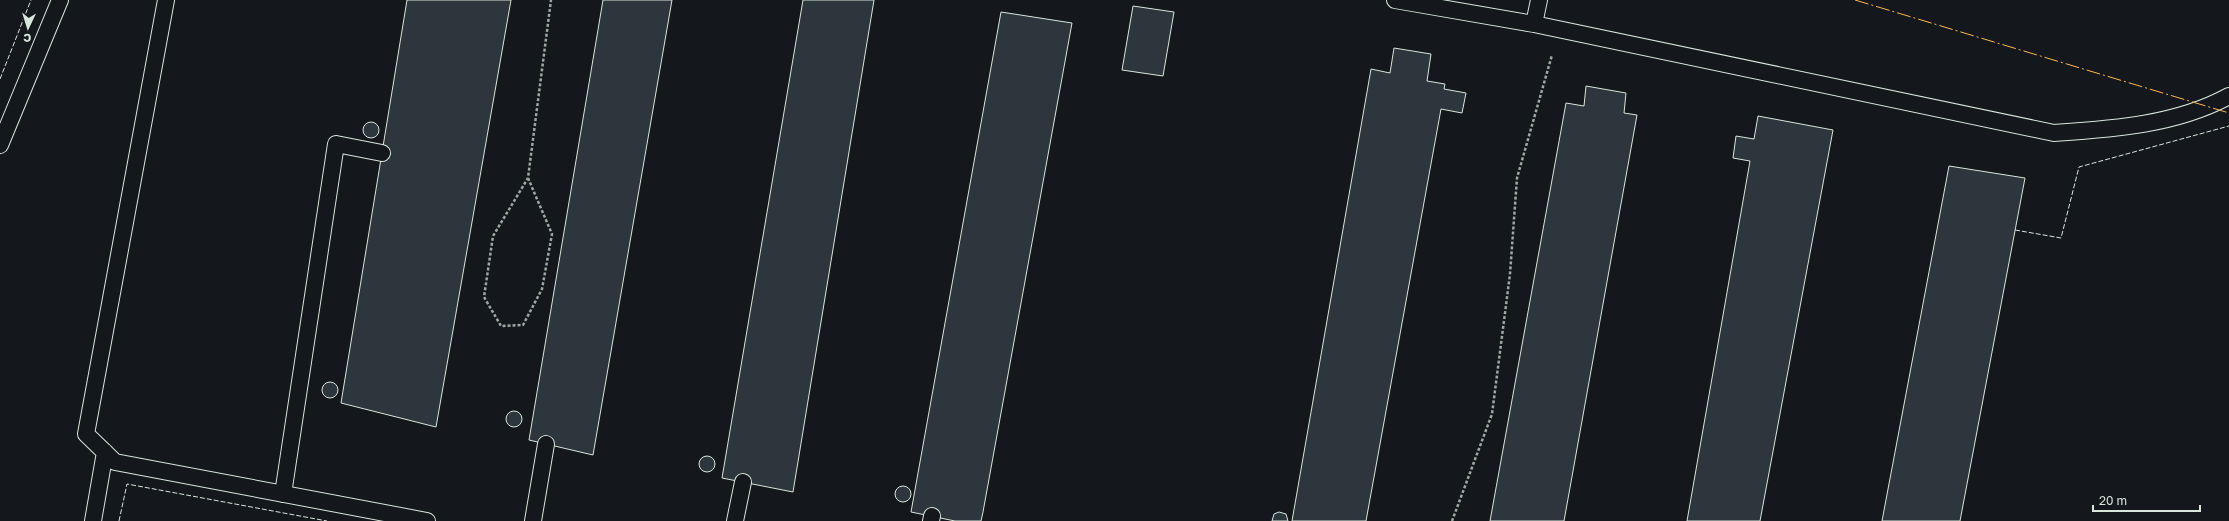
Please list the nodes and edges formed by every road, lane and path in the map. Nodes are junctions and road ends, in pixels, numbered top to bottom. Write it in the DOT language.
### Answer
graph roads {
  1 [pos="60,0"];
  2 [pos="166,0"];
  3 [pos="551,0"];
  4 [pos="1395,0"];
  5 [pos="1539,0"];
  6 [pos="1534,24"];
  7 [pos="1560,30"];
  8 [pos="2229,96"];
  9 [pos="0,145"];
  10 [pos="382,153"];
  11 [pos="528,178"];
  12 [pos="546,444"];
  13 [pos="105,452"];
  14 [pos="743,482"];
  15 [pos="283,494"];
  16 [pos="93,521"];
  17 [pos="426,521"];
  18 [pos="533,521"];
  19 [pos="735,521"];
  20 [pos="1452,521"];
  1 -- 9 [label="lane"];
  2 -- 13 [label="lane"];
  3 -- 11 [label="path"];
  4 -- 6 [label="lane"];
  5 -- 6 [label="lane"];
  6 -- 7 [label="lane"];
  7 -- 8 [label="lane"];
  7 -- 20 [label="path"];
  10 -- 15 [label="lane"];
  11 -- 11 [label="path"];
  12 -- 18 [label="lane"];
  13 -- 15 [label="lane"];
  13 -- 16 [label="lane"];
  14 -- 19 [label="lane"];
  15 -- 17 [label="lane"];
}
